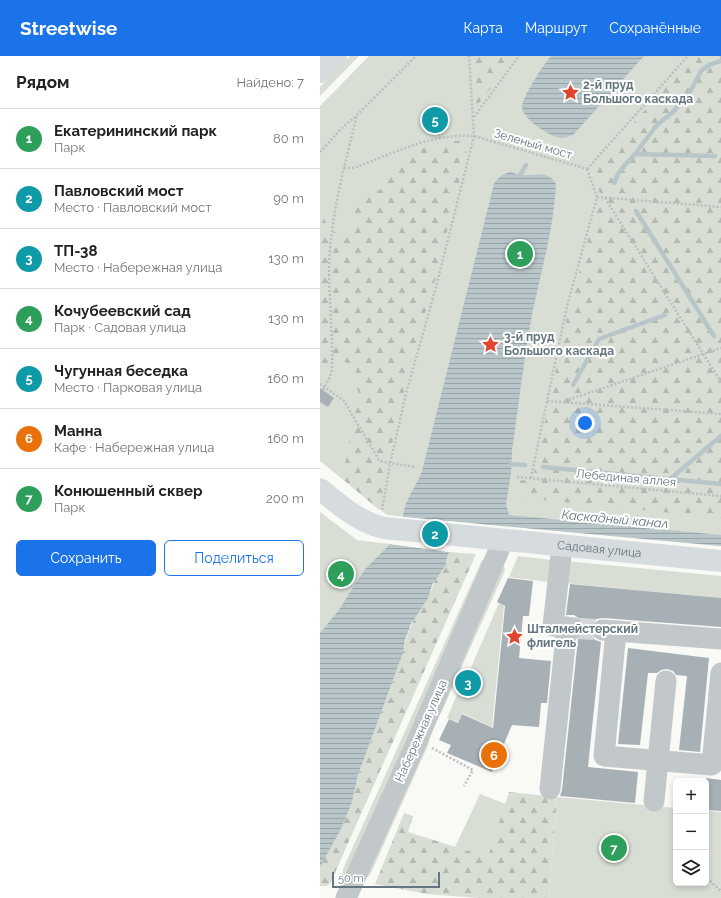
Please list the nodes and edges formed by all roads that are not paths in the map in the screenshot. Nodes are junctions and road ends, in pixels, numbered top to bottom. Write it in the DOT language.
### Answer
graph roads {
  1 [pos="336,56"];
  2 [pos="320,72"];
  3 [pos="320,489"];
  4 [pos="502,540"];
  5 [pos="562,546"];
  6 [pos="721,561"];
  7 [pos="721,640"];
  8 [pos="721,673"];
  9 [pos="666,681"];
  10 [pos="658,760"];
  11 [pos="550,789"];
  12 [pos="654,801"];
  13 [pos="346,898"];
  1 -- 2 [label="main road"];
  3 -- 4 [label="main road, Садовая улица"];
  4 -- 5 [label="main road, Садовая улица"];
  4 -- 13 [label="street, Набережная улица"];
  5 -- 6 [label="main road, Садовая улица"];
  5 -- 11 [label="street"];
  7 -- 10 [label="street"];
  8 -- 10 [label="street"];
  9 -- 10 [label="street"];
  10 -- 12 [label="street"];
}
